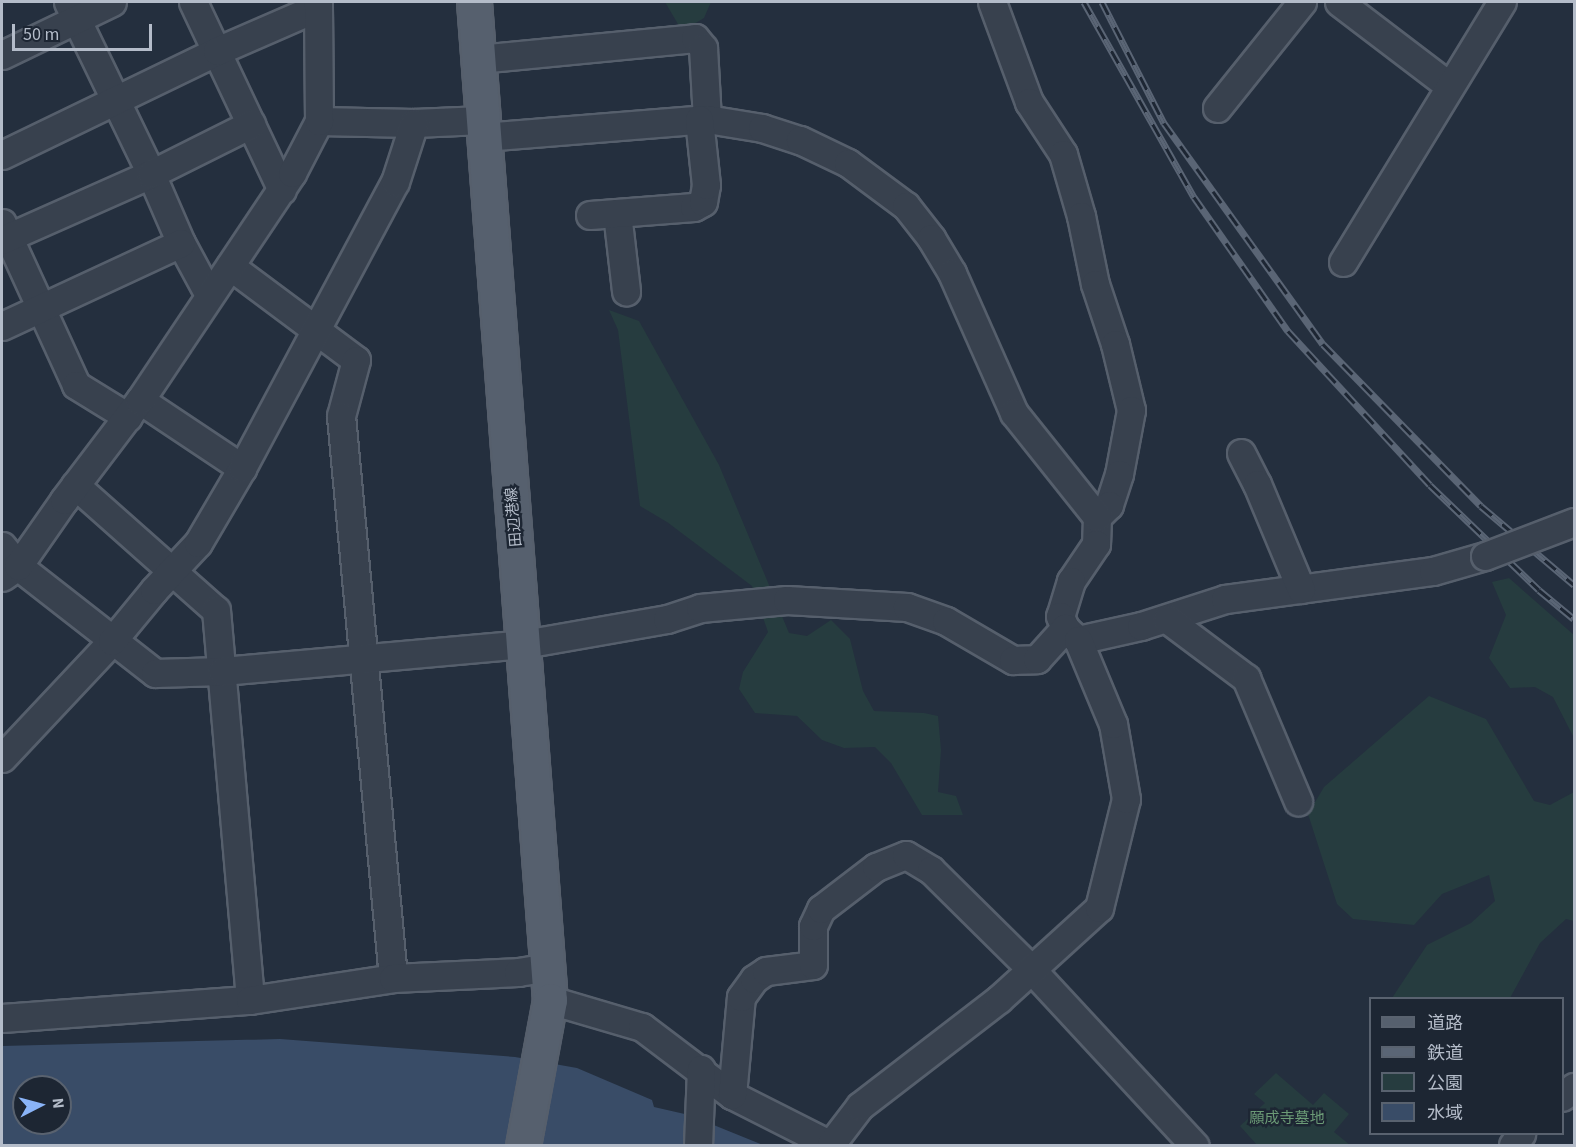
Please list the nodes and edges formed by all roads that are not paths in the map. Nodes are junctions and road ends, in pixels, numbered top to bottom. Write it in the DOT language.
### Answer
graph roads {
  1 [pos="112,2"];
  2 [pos="193,2"];
  3 [pos="474,2"];
  4 [pos="992,2"];
  5 [pos="1302,2"];
  6 [pos="1340,2"];
  7 [pos="1502,2"];
  8 [pos="318,4"];
  9 [pos="72,10"];
  10 [pos="217,51"];
  11 [pos="2,55"];
  12 [pos="478,59"];
  13 [pos="1448,85"];
  14 [pos="116,101"];
  15 [pos="1217,108"];
  16 [pos="703,119"];
  17 [pos="319,122"];
  18 [pos="414,123"];
  19 [pos="251,124"];
  20 [pos="483,128"];
  21 [pos="2,155"];
  22 [pos="151,174"];
  23 [pos="282,190"];
  24 [pos="4,233"];
  25 [pos="181,243"];
  26 [pos="1343,261"];
  27 [pos="230,266"];
  28 [pos="626,291"];
  29 [pos="209,296"];
  30 [pos="40,308"];
  31 [pos="2,326"];
  32 [pos="315,330"];
  33 [pos="134,408"];
  34 [pos="1241,453"];
  35 [pos="242,468"];
  36 [pos="75,485"];
  37 [pos="1097,517"];
  38 [pos="1575,522"];
  39 [pos="7,563"];
  40 [pos="172,571"];
  41 [pos="1301,589"];
  42 [pos="1167,619"];
  43 [pos="1072,634"];
  44 [pos="112,641"];
  45 [pos="524,644"];
  46 [pos="362,659"];
  47 [pos="222,671"];
  48 [pos="2,758"];
  49 [pos="1298,801"];
  50 [pos="549,967"];
  51 [pos="1031,969"];
  52 [pos="393,978"];
  53 [pos="250,1000"];
  54 [pos="548,1016"];
  55 [pos="2,1018"];
  56 [pos="701,1069"];
  57 [pos="732,1095"];
  58 [pos="832,1145"];
  59 [pos="523,1146"];
  60 [pos="698,1146"];
  61 [pos="1195,1146"];
  1 -- 9 [label="street"];
  2 -- 10 [label="street"];
  3 -- 12 [label="main road, 田辺港線"];
  4 -- 37 [label="street"];
  5 -- 15 [label="street"];
  6 -- 13 [label="street"];
  7 -- 13 [label="street"];
  8 -- 10 [label="street"];
  8 -- 17 [label="street"];
  9 -- 11 [label="street"];
  9 -- 14 [label="street"];
  10 -- 14 [label="street"];
  10 -- 19 [label="street"];
  12 -- 16 [label="street"];
  12 -- 20 [label="main road, 田辺港線"];
  13 -- 26 [label="street"];
  14 -- 21 [label="street"];
  14 -- 22 [label="street"];
  16 -- 20 [label="street"];
  16 -- 28 [label="street"];
  16 -- 37 [label="street"];
  17 -- 18 [label="street"];
  17 -- 23 [label="street"];
  18 -- 20 [label="street"];
  18 -- 32 [label="street"];
  19 -- 22 [label="street"];
  19 -- 23 [label="street"];
  20 -- 45 [label="main road, 田辺港線"];
  22 -- 24 [label="street"];
  22 -- 25 [label="street"];
  23 -- 27 [label="street"];
  24 -- 30 [label="street"];
  25 -- 29 [label="street"];
  25 -- 30 [label="street"];
  27 -- 29 [label="street"];
  27 -- 32 [label="street"];
  29 -- 33 [label="street"];
  30 -- 31 [label="street"];
  30 -- 33 [label="street"];
  32 -- 35 [label="street"];
  32 -- 46 [label="street"];
  33 -- 35 [label="street"];
  33 -- 36 [label="street"];
  34 -- 41 [label="street"];
  35 -- 40 [label="street"];
  36 -- 39 [label="street"];
  36 -- 40 [label="street"];
  37 -- 43 [label="street"];
  38 -- 41 [label="street, bridge"];
  39 -- 44 [label="street"];
  40 -- 44 [label="street"];
  40 -- 47 [label="street"];
  41 -- 42 [label="street"];
  42 -- 43 [label="street"];
  42 -- 49 [label="street"];
  43 -- 45 [label="street"];
  43 -- 51 [label="street"];
  44 -- 47 [label="street"];
  44 -- 48 [label="street"];
  45 -- 46 [label="street"];
  45 -- 50 [label="main road, 田辺港線"];
  46 -- 47 [label="street"];
  46 -- 52 [label="street"];
  47 -- 53 [label="street"];
  50 -- 52 [label="street"];
  50 -- 54 [label="main road, 田辺港線"];
  51 -- 57 [label="street"];
  51 -- 58 [label="street"];
  51 -- 61 [label="street"];
  52 -- 53 [label="street"];
  53 -- 55 [label="street"];
  54 -- 56 [label="street"];
  54 -- 59 [label="main road, 田辺港線"];
  56 -- 57 [label="street"];
  56 -- 60 [label="street"];
  57 -- 58 [label="street"];
}
